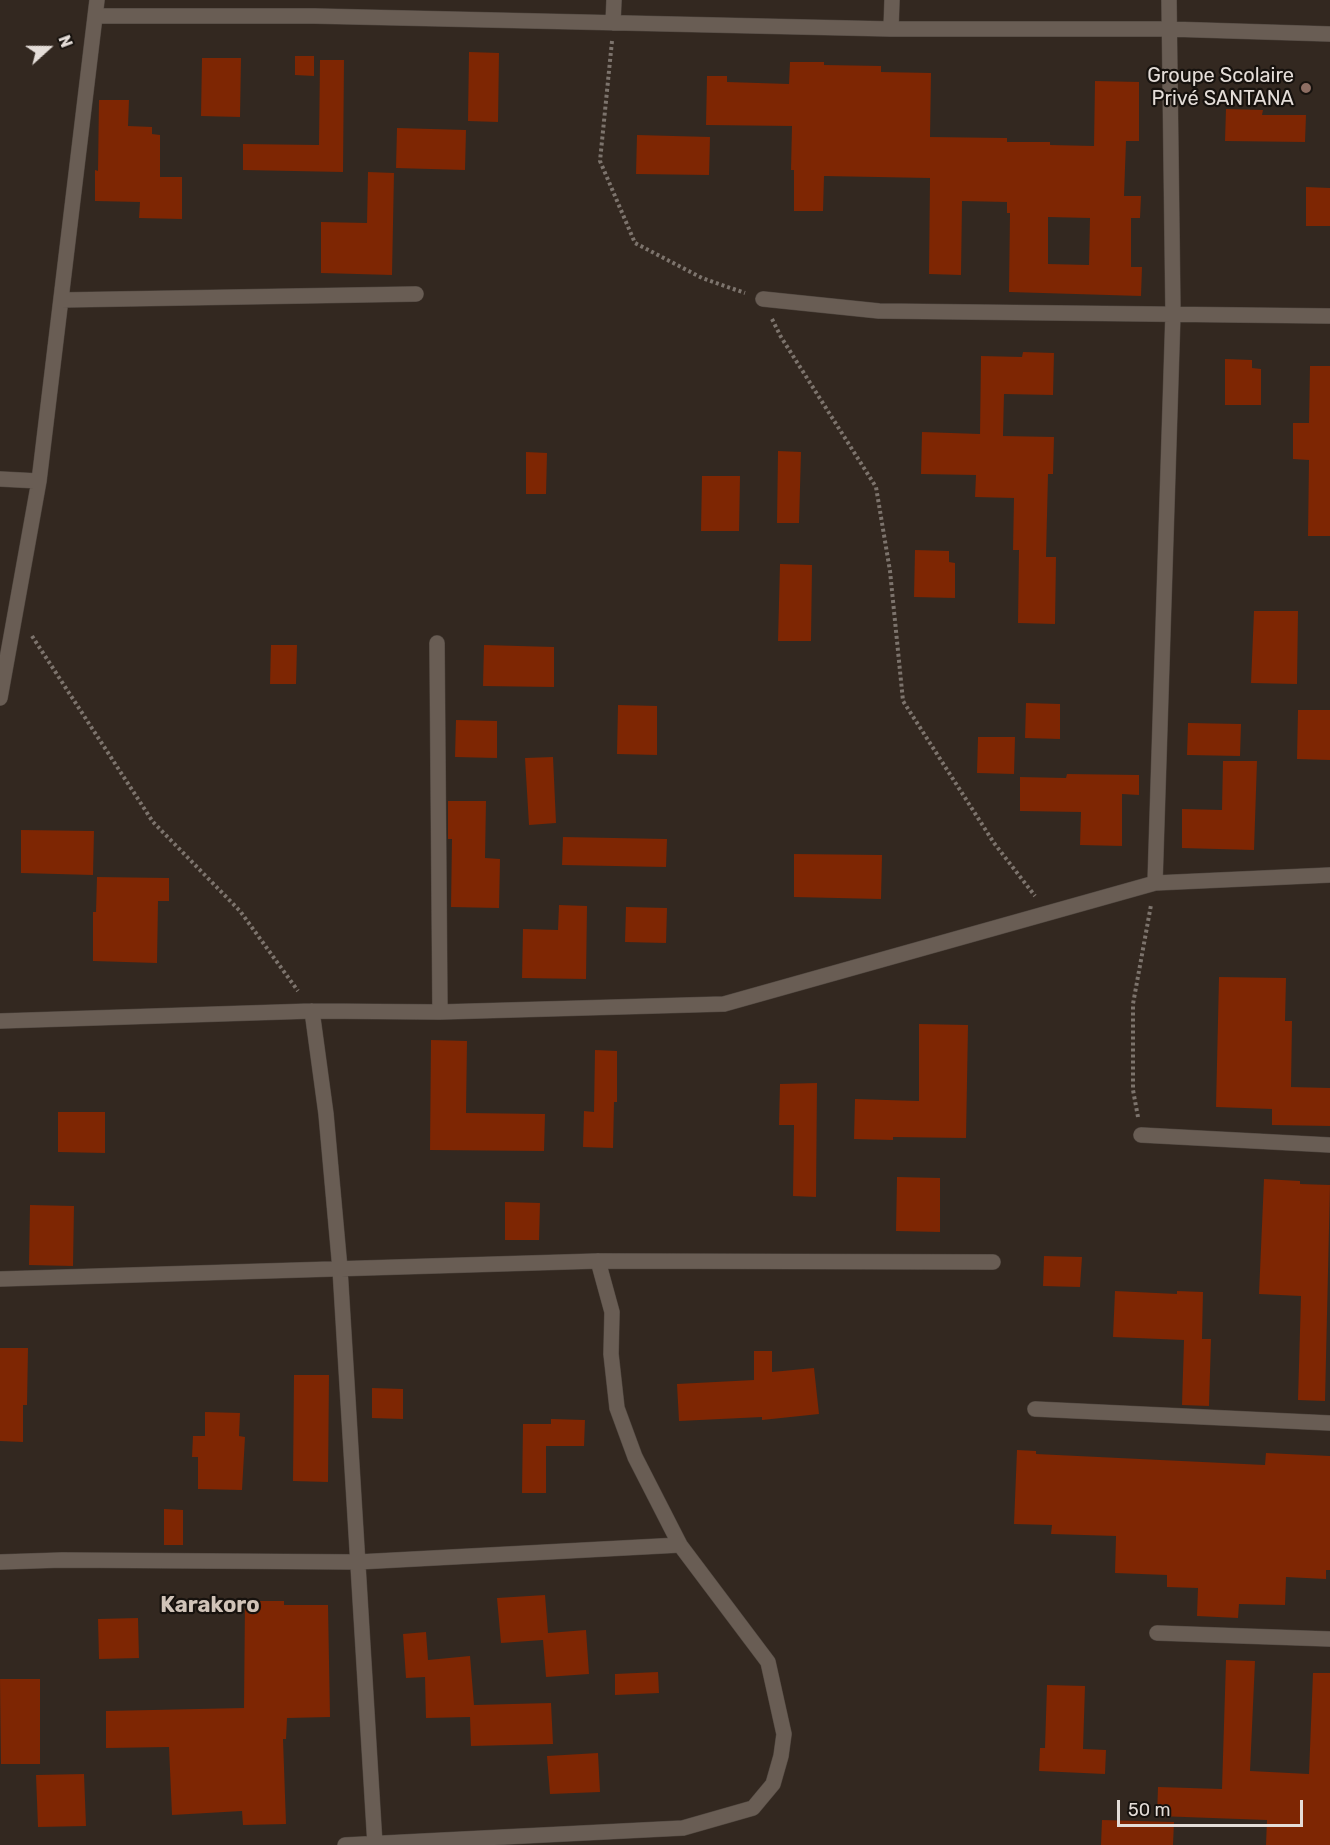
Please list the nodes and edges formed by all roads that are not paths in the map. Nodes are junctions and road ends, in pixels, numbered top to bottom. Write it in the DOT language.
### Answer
graph roads {
  1 [pos="98,0"];
  2 [pos="315,0"];
  3 [pos="614,0"];
  4 [pos="892,0"];
  5 [pos="1169,0"];
  6 [pos="97,16"];
  7 [pos="314,16"];
  8 [pos="614,23"];
  9 [pos="891,29"];
  10 [pos="1168,29"];
  11 [pos="1330,34"];
  12 [pos="416,294"];
  13 [pos="763,299"];
  14 [pos="61,300"];
  15 [pos="1173,314"];
  16 [pos="1330,316"];
  17 [pos="0,479"];
  18 [pos="39,481"];
  19 [pos="437,643"];
  20 [pos="0,698"];
  21 [pos="1330,875"];
  22 [pos="1155,884"];
  23 [pos="312,1011"];
  24 [pos="440,1012"];
  25 [pos="0,1021"];
  26 [pos="1141,1135"];
  27 [pos="1330,1145"];
  28 [pos="598,1261"];
  29 [pos="993,1262"];
  30 [pos="340,1269"];
  31 [pos="0,1279"];
  32 [pos="1035,1409"];
  33 [pos="1330,1423"];
  34 [pos="680,1545"];
  35 [pos="0,1562"];
  36 [pos="358,1562"];
  37 [pos="1157,1633"];
  38 [pos="1330,1639"];
  39 [pos="345,1845"];
  40 [pos="375,1845"];
  1 -- 6 [label="street"];
  2 -- 7 [label="street"];
  3 -- 8 [label="street"];
  4 -- 9 [label="street"];
  5 -- 10 [label="street"];
  6 -- 7 [label="street"];
  6 -- 14 [label="street"];
  7 -- 8 [label="street"];
  8 -- 9 [label="street"];
  9 -- 10 [label="street"];
  10 -- 11 [label="street"];
  10 -- 15 [label="street"];
  12 -- 14 [label="street"];
  13 -- 15 [label="street"];
  14 -- 18 [label="street"];
  15 -- 16 [label="street"];
  15 -- 22 [label="street"];
  17 -- 18 [label="street"];
  18 -- 20 [label="street"];
  19 -- 24 [label="street"];
  21 -- 22 [label="street"];
  22 -- 24 [label="street"];
  23 -- 24 [label="street"];
  23 -- 25 [label="street"];
  23 -- 30 [label="street"];
  26 -- 27 [label="street"];
  28 -- 29 [label="street"];
  28 -- 30 [label="street"];
  28 -- 34 [label="street"];
  30 -- 31 [label="street"];
  30 -- 36 [label="street"];
  32 -- 33 [label="street"];
  34 -- 36 [label="street"];
  34 -- 40 [label="street"];
  35 -- 36 [label="street"];
  36 -- 40 [label="street"];
  37 -- 38 [label="street"];
  39 -- 40 [label="street"];
}
